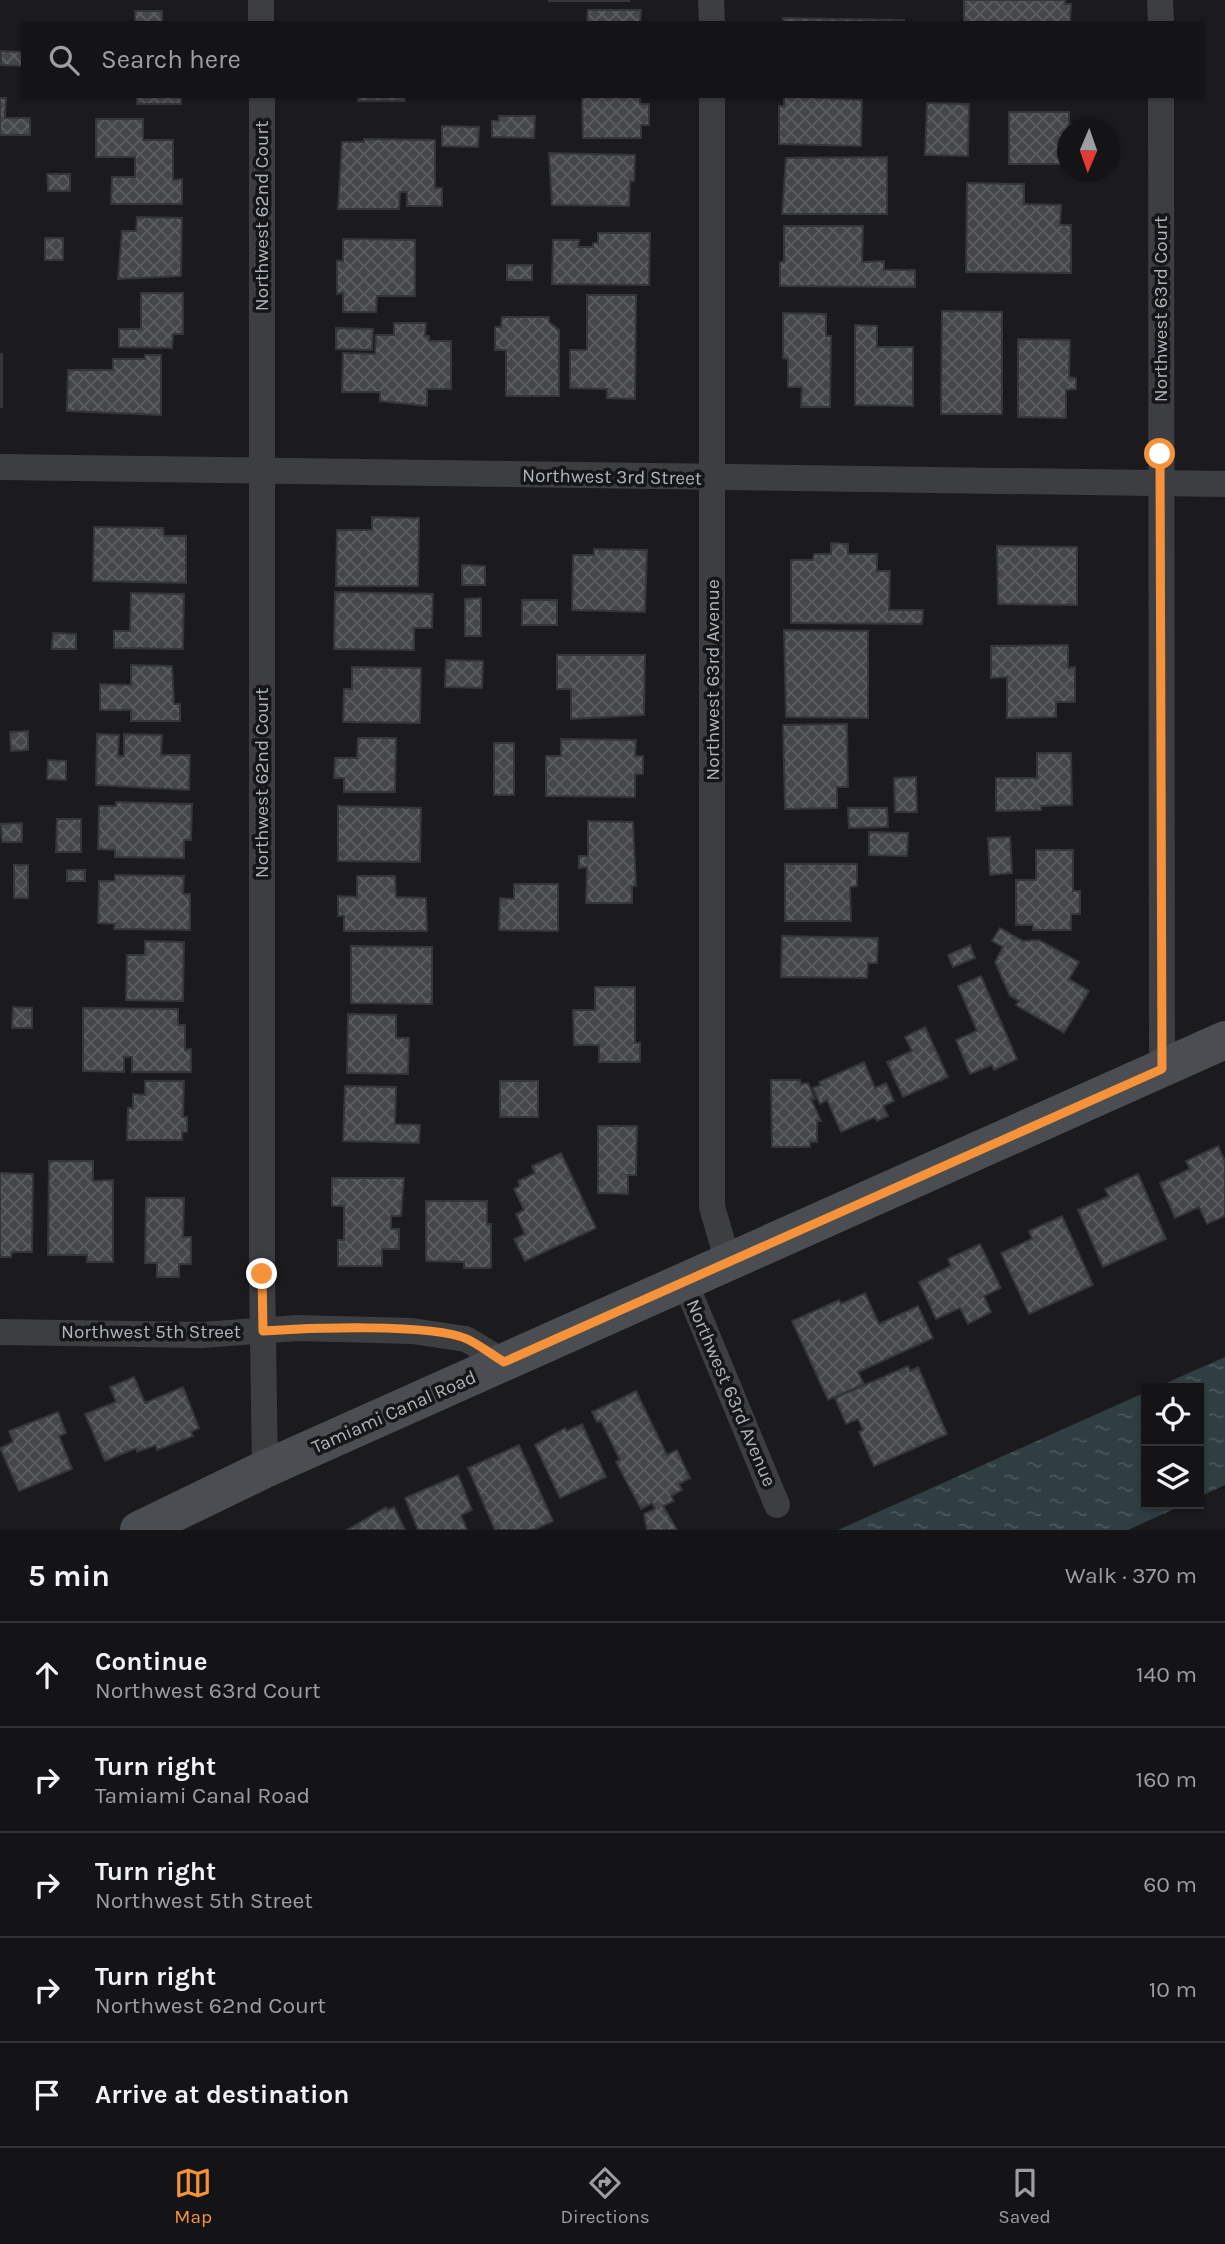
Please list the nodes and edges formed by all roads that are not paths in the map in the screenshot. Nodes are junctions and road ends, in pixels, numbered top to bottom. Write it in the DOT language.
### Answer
graph roads {
  1 [pos="261,0"];
  2 [pos="712,0"];
  3 [pos="1160,0"];
  4 [pos="261,21"];
  5 [pos="712,21"];
  6 [pos="1160,21"];
  7 [pos="262,98"];
  8 [pos="712,98"];
  9 [pos="1161,98"];
  10 [pos="0,467"];
  11 [pos="263,472"];
  12 [pos="713,479"];
  13 [pos="1161,483"];
  14 [pos="1225,484"];
  15 [pos="1225,1040"];
  16 [pos="1162,1069"];
  17 [pos="728,1262"];
  18 [pos="685,1282"];
  19 [pos="263,1331"];
  20 [pos="0,1332"];
  21 [pos="504,1362"];
  22 [pos="265,1469"];
  23 [pos="777,1505"];
  24 [pos="139,1530"];
  1 -- 4 [label="street"];
  2 -- 5 [label="street"];
  3 -- 6 [label="street"];
  7 -- 11 [label="street, Northwest 62nd Court"];
  8 -- 12 [label="street, Northwest 63rd Avenue"];
  9 -- 13 [label="street, Northwest 63rd Court"];
  10 -- 11 [label="street, Northwest 3rd Street"];
  11 -- 12 [label="street, Northwest 3rd Street"];
  11 -- 19 [label="street, Northwest 62nd Court"];
  12 -- 13 [label="street, Northwest 3rd Street"];
  12 -- 17 [label="street, Northwest 63rd Avenue"];
  13 -- 14 [label="street, Northwest 3rd Street"];
  13 -- 16 [label="street, Northwest 63rd Court"];
  15 -- 16 [label="street, Tamiami Canal Road"];
  16 -- 17 [label="street, Tamiami Canal Road"];
  17 -- 18 [label="street, Tamiami Canal Road"];
  18 -- 21 [label="street, Tamiami Canal Road"];
  18 -- 23 [label="street, Northwest 63rd Avenue"];
  19 -- 20 [label="street, Northwest 5th Street"];
  19 -- 21 [label="street, Northwest 5th Street"];
  19 -- 22 [label="street, Northwest 62nd Court"];
  21 -- 22 [label="street, Tamiami Canal Road"];
  22 -- 24 [label="street, Tamiami Canal Road"];
}
